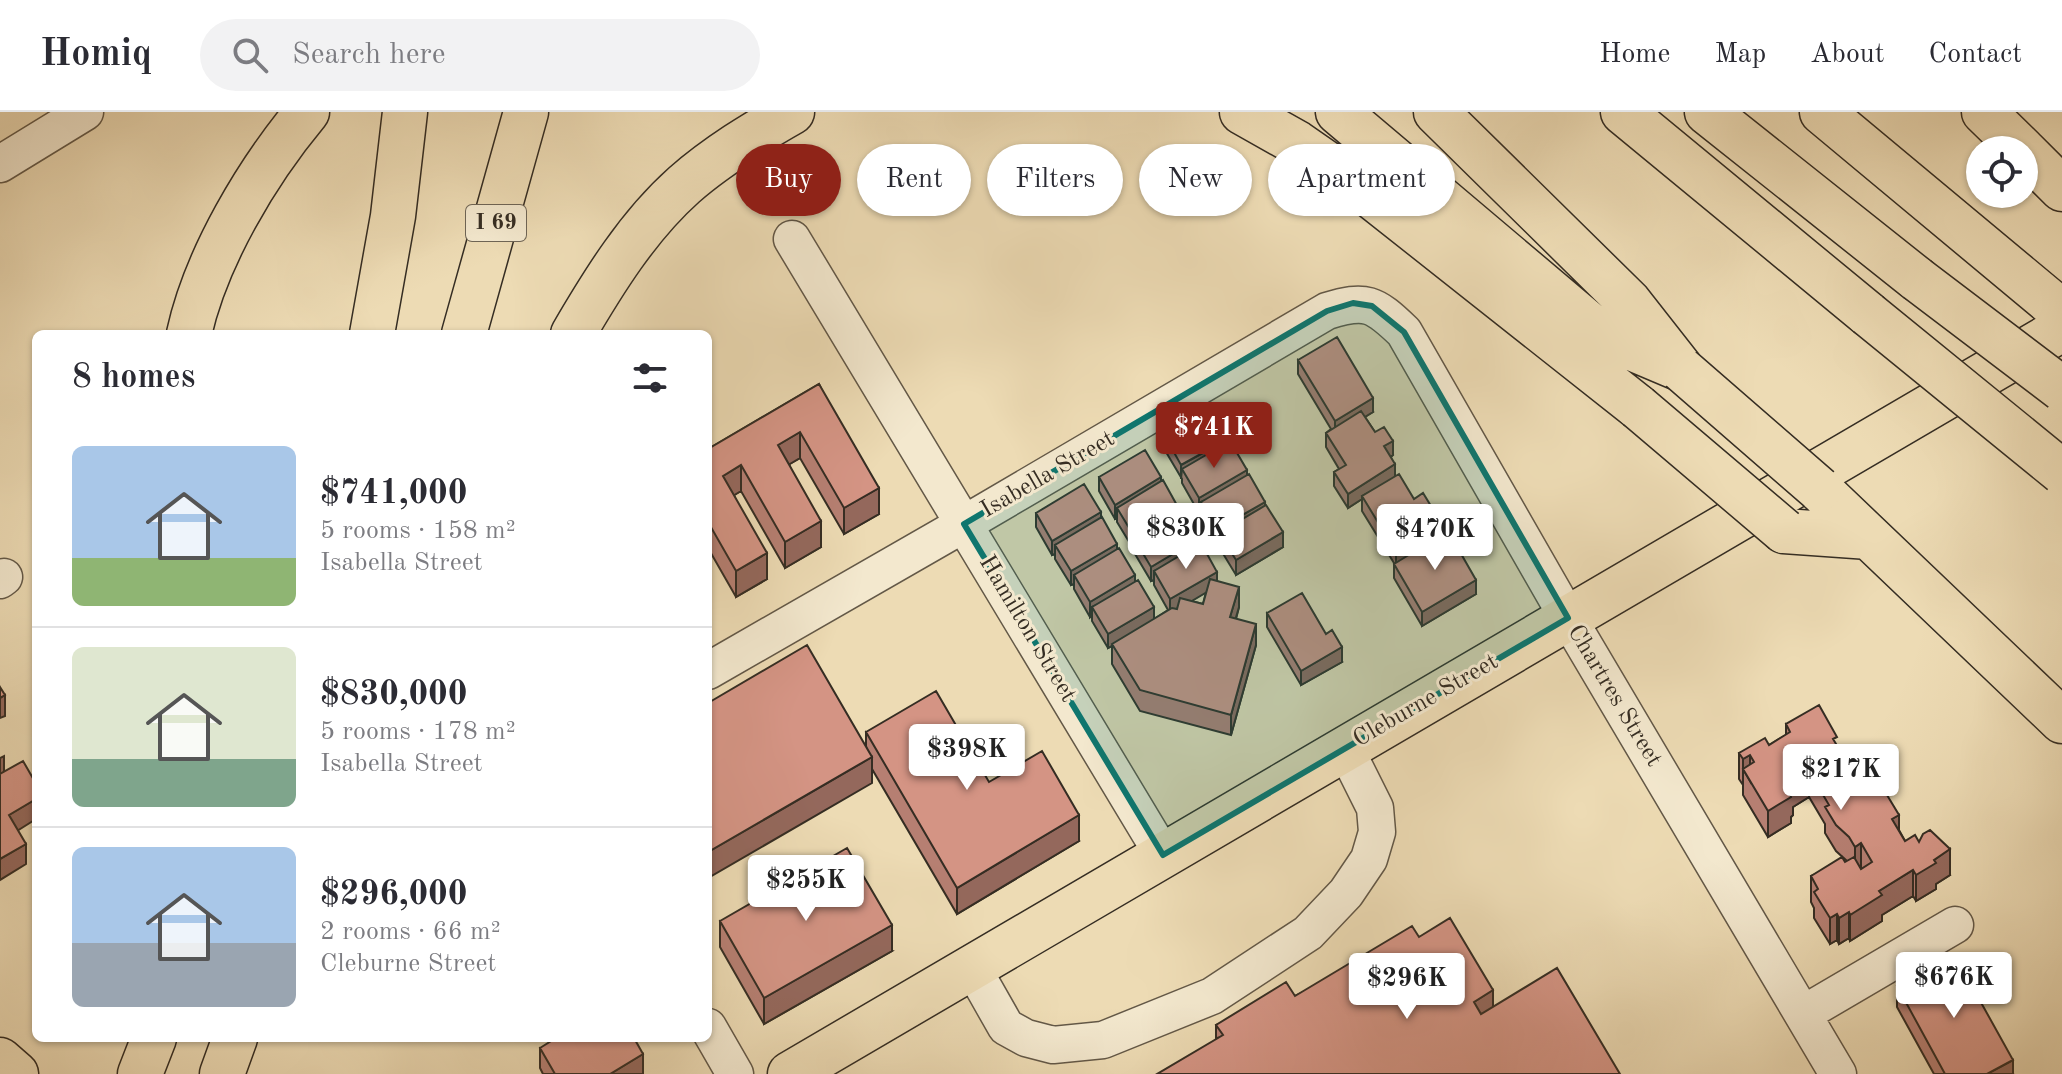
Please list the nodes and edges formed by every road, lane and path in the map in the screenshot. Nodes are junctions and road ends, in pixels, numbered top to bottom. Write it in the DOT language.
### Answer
graph roads {
  1 [pos="85,112"];
  2 [pos="307,112"];
  3 [pos="405,112"];
  4 [pos="526,112"];
  5 [pos="792,112"];
  6 [pos="1242,112"];
  7 [pos="1338,112"];
  8 [pos="1436,112"];
  9 [pos="1623,112"];
  10 [pos="1707,112"];
  11 [pos="1822,112"];
  12 [pos="1984,112"];
  13 [pos="2008,136"];
  14 [pos="0,164"];
  15 [pos="2038,166"];
  16 [pos="2062,189"];
  17 [pos="792,239"];
  18 [pos="2062,312"];
  19 [pos="1390,319"];
  20 [pos="2062,329"];
  21 [pos="190,330"];
  22 [pos="373,330"];
  23 [pos="465,330"];
  24 [pos="575,330"];
  25 [pos="1681,369"];
  26 [pos="2062,389"];
  27 [pos="2062,472"];
  28 [pos="964,524"];
  29 [pos="1869,537"];
  30 [pos="1568,618"];
  31 [pos="712,669"];
  32 [pos="2062,721"];
  33 [pos="1345,748"];
  34 [pos="1163,855"];
  35 [pos="1955,925"];
  36 [pos="972,967"];
  37 [pos="1803,1014"];
  38 [pos="712,1034"];
  39 [pos="120,1042"];
  40 [pos="152,1042"];
  41 [pos="0,1060"];
  42 [pos="16,1074"];
  43 [pos="115,1074"];
  44 [pos="140,1074"];
  45 [pos="735,1074"];
  46 [pos="790,1074"];
  47 [pos="1838,1074"];
  1 -- 14 [label="street"];
  2 -- 21 [label="main road"];
  3 -- 22 [label="main road"];
  4 -- 23 [label="main road, I 69"];
  5 -- 24 [label="main road"];
  6 -- 29 [label="main road, bridge"];
  7 -- 25 [label="main road"];
  8 -- 25 [label="main road"];
  9 -- 27 [label="main road, bridge"];
  10 -- 26 [label="main road, bridge"];
  11 -- 18 [label="main road"];
  12 -- 13 [label="main road"];
  15 -- 16 [label="main road"];
  17 -- 28 [label="street, Hamilton Street"];
  19 -- 28 [label="street, Isabella Street"];
  19 -- 30 [label="street, Chartres Street"];
  20 -- 30 [label="main road, Cleburne Street"];
  25 -- 29 [label="main road, bridge"];
  28 -- 31 [label="street, Isabella Street"];
  28 -- 34 [label="street, Hamilton Street"];
  29 -- 32 [label="main road"];
  30 -- 33 [label="main road, Cleburne Street"];
  30 -- 37 [label="street, Chartres Street"];
  33 -- 34 [label="main road, Cleburne Street"];
  33 -- 36 [label="street"];
  34 -- 36 [label="main road, Cleburne Street"];
  35 -- 37 [label="street"];
  36 -- 46 [label="main road, Cleburne Street"];
  37 -- 47 [label="street, Chartres Street"];
  38 -- 45 [label="street"];
  39 -- 43 [label="main road"];
  40 -- 44 [label="main road"];
  41 -- 42 [label="main road"];
}
